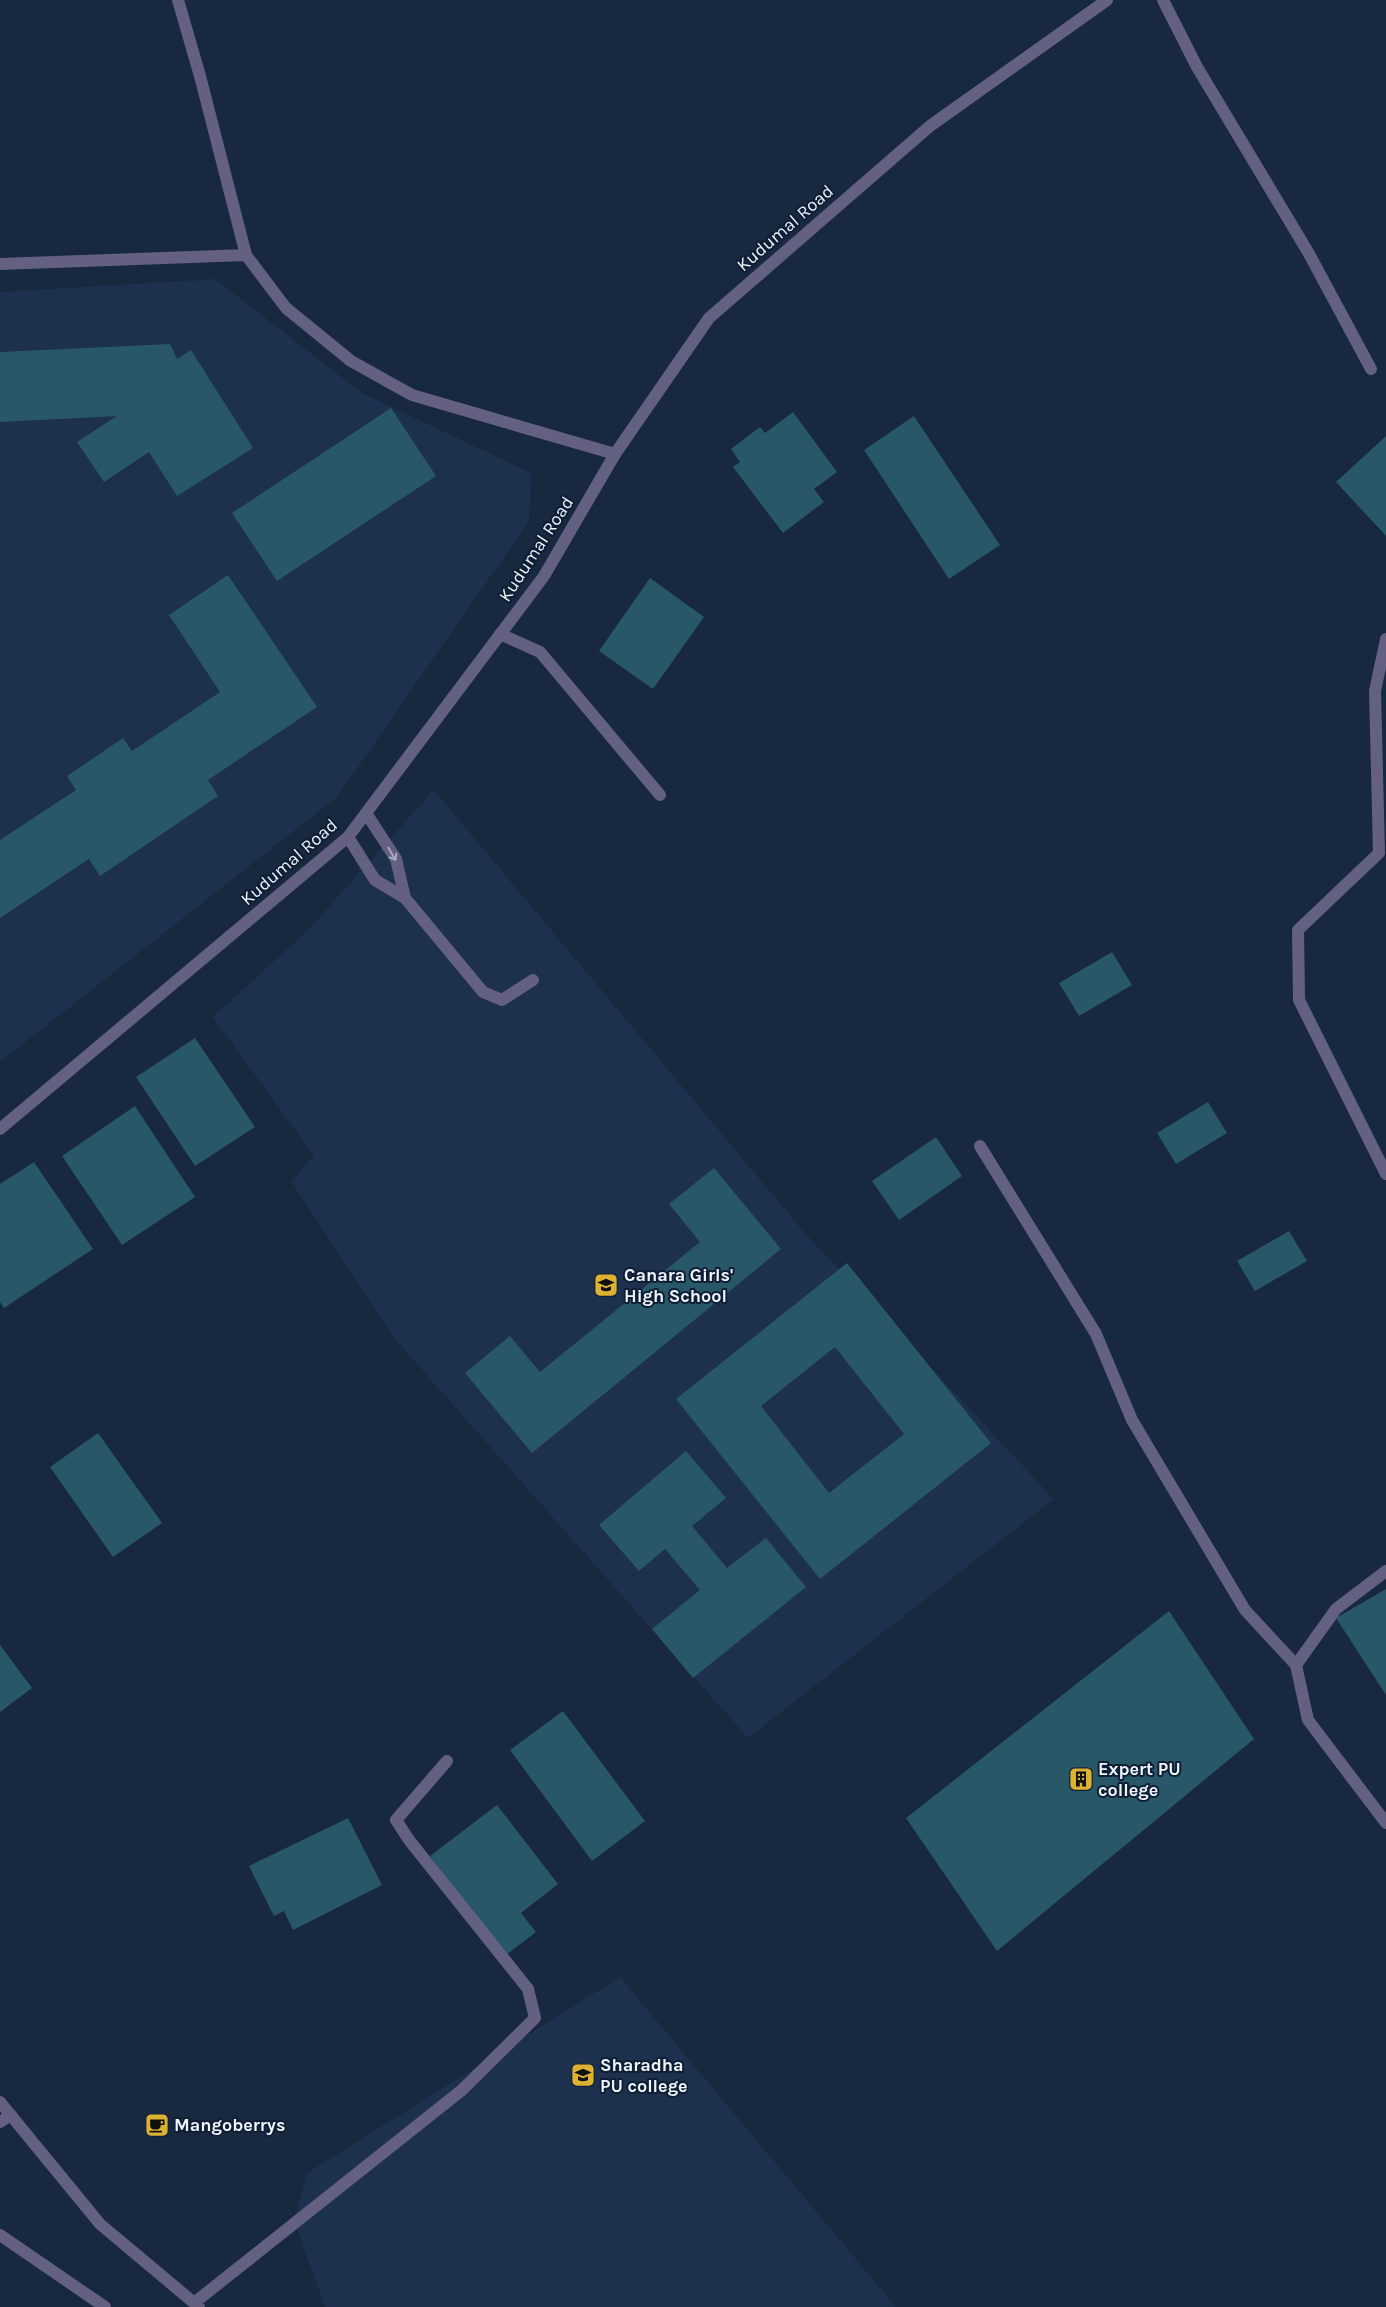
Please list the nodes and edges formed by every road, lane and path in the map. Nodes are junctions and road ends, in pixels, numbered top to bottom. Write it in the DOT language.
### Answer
graph roads {
  1 [pos="178,0"];
  2 [pos="1107,0"];
  3 [pos="1163,0"];
  4 [pos="246,255"];
  5 [pos="0,264"];
  6 [pos="1371,369"];
  7 [pos="615,454"];
  8 [pos="500,634"];
  9 [pos="1386,639"];
  10 [pos="660,795"];
  11 [pos="366,813"];
  12 [pos="348,838"];
  13 [pos="1382,852"];
  14 [pos="405,898"];
  15 [pos="533,980"];
  16 [pos="0,1129"];
  17 [pos="980,1146"];
  18 [pos="1386,1174"];
  19 [pos="1386,1571"];
  20 [pos="1296,1665"];
  21 [pos="446,1761"];
  22 [pos="1386,1823"];
  23 [pos="0,2102"];
  24 [pos="5,2119"];
  25 [pos="0,2235"];
  26 [pos="196,2305"];
  27 [pos="105,2307"];
  1 -- 4 [label="street"];
  2 -- 7 [label="street, Kudumal Road"];
  3 -- 6 [label="street"];
  4 -- 5 [label="street"];
  4 -- 7 [label="street"];
  7 -- 8 [label="street, Kudumal Road"];
  8 -- 10 [label="street"];
  8 -- 11 [label="street, Kudumal Road"];
  9 -- 13 [label="street"];
  11 -- 12 [label="street, Kudumal Road"];
  11 -- 14 [label="street, one-way"];
  12 -- 14 [label="street"];
  12 -- 16 [label="street, Kudumal Road"];
  13 -- 18 [label="street"];
  14 -- 15 [label="street"];
  17 -- 20 [label="street"];
  19 -- 20 [label="street"];
  20 -- 22 [label="street"];
  21 -- 26 [label="street"];
  23 -- 24 [label="street"];
  24 -- 26 [label="street"];
  25 -- 27 [label="street"];
}
